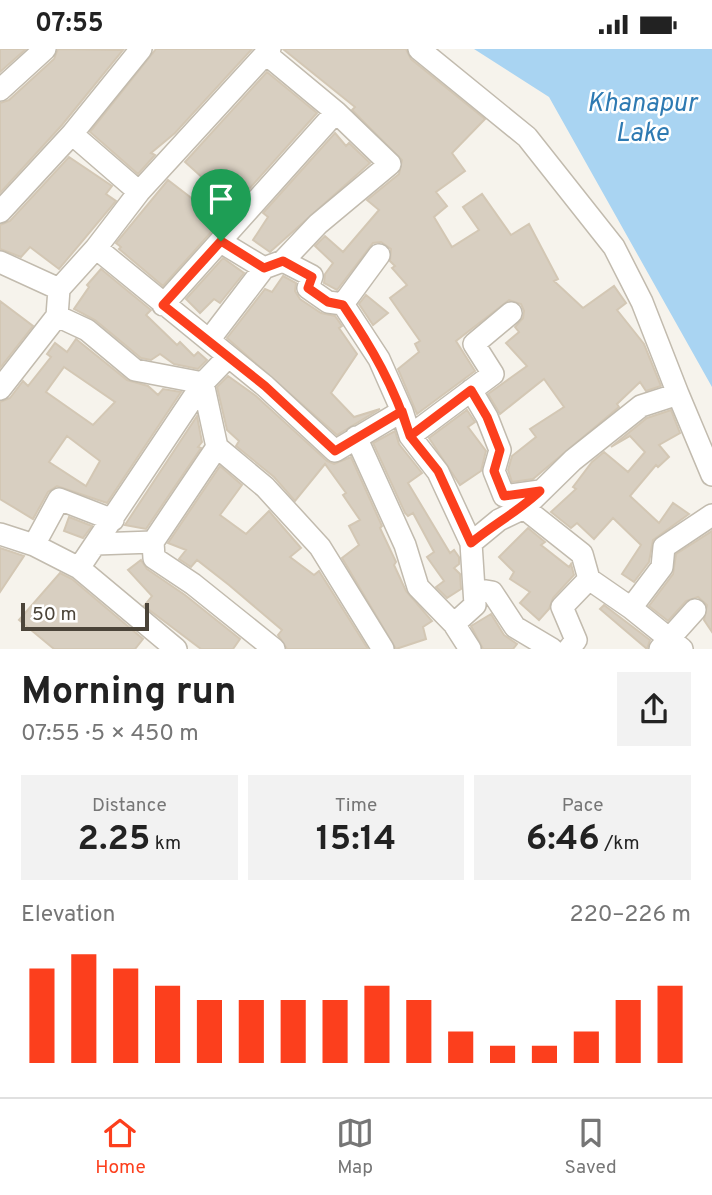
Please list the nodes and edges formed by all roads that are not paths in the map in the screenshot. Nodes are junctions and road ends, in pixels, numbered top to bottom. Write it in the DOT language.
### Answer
graph roads {
  1 [pos="45,49"];
  2 [pos="141,49"];
  3 [pos="419,49"];
  4 [pos="268,52"];
  5 [pos="0,90"];
  6 [pos="336,112"];
  7 [pos="72,134"];
  8 [pos="139,192"];
  9 [pos="0,212"];
  10 [pos="221,241"];
  11 [pos="96,248"];
  12 [pos="379,254"];
  13 [pos="0,261"];
  14 [pos="274,264"];
  15 [pos="60,289"];
  16 [pos="163,305"];
  17 [pos="343,305"];
  18 [pos="511,313"];
  19 [pos="58,316"];
  20 [pos="209,340"];
  21 [pos="228,357"];
  22 [pos="203,383"];
  23 [pos="0,389"];
  24 [pos="471,390"];
  25 [pos="678,394"];
  26 [pos="402,411"];
  27 [pos="410,436"];
  28 [pos="356,437"];
  29 [pos="218,447"];
  30 [pos="712,475"];
  31 [pos="540,491"];
  32 [pos="524,508"];
  33 [pos="712,515"];
  34 [pos="113,520"];
  35 [pos="0,534"];
  36 [pos="153,542"];
  37 [pos="471,543"];
  38 [pos="96,544"];
  39 [pos="34,545"];
  40 [pos="79,568"];
  41 [pos="589,579"];
  42 [pos="474,589"];
  43 [pos="631,608"];
  44 [pos="695,610"];
  45 [pos="454,624"];
  46 [pos="670,645"];
  47 [pos="176,649"];
  48 [pos="274,649"];
  49 [pos="383,649"];
  50 [pos="470,649"];
  51 [pos="552,649"];
  52 [pos="569,649"];
  1 -- 5 [label="street"];
  2 -- 7 [label="street"];
  3 -- 25 [label="street"];
  4 -- 6 [label="street"];
  4 -- 8 [label="street"];
  6 -- 10 [label="street"];
  6 -- 14 [label="street"];
  7 -- 8 [label="street"];
  7 -- 9 [label="street"];
  8 -- 11 [label="street"];
  10 -- 14 [label="street"];
  10 -- 16 [label="street"];
  11 -- 15 [label="street"];
  11 -- 16 [label="street"];
  12 -- 17 [label="street"];
  13 -- 15 [label="street"];
  14 -- 17 [label="street"];
  14 -- 20 [label="street"];
  15 -- 19 [label="street"];
  16 -- 20 [label="street"];
  17 -- 26 [label="street"];
  18 -- 24 [label="street"];
  19 -- 22 [label="street"];
  19 -- 23 [label="street"];
  20 -- 21 [label="street"];
  21 -- 22 [label="street"];
  21 -- 28 [label="street"];
  22 -- 29 [label="street"];
  22 -- 34 [label="street"];
  24 -- 27 [label="street"];
  24 -- 31 [label="street"];
  25 -- 30 [label="street"];
  25 -- 31 [label="street"];
  26 -- 27 [label="street"];
  26 -- 28 [label="street"];
  27 -- 37 [label="street"];
  28 -- 45 [label="street"];
  29 -- 36 [label="street"];
  29 -- 49 [label="street"];
  31 -- 32 [label="street"];
  32 -- 37 [label="street"];
  32 -- 41 [label="street"];
  33 -- 43 [label="street"];
  34 -- 38 [label="street"];
  34 -- 39 [label="street"];
  35 -- 39 [label="street"];
  36 -- 38 [label="street"];
  36 -- 48 [label="street"];
  37 -- 42 [label="street"];
  38 -- 40 [label="street"];
  39 -- 40 [label="street"];
  40 -- 47 [label="street"];
  41 -- 43 [label="street"];
  41 -- 52 [label="street"];
  42 -- 45 [label="street"];
  42 -- 51 [label="street"];
  43 -- 46 [label="street"];
  44 -- 46 [label="street"];
  45 -- 50 [label="street"];
}
